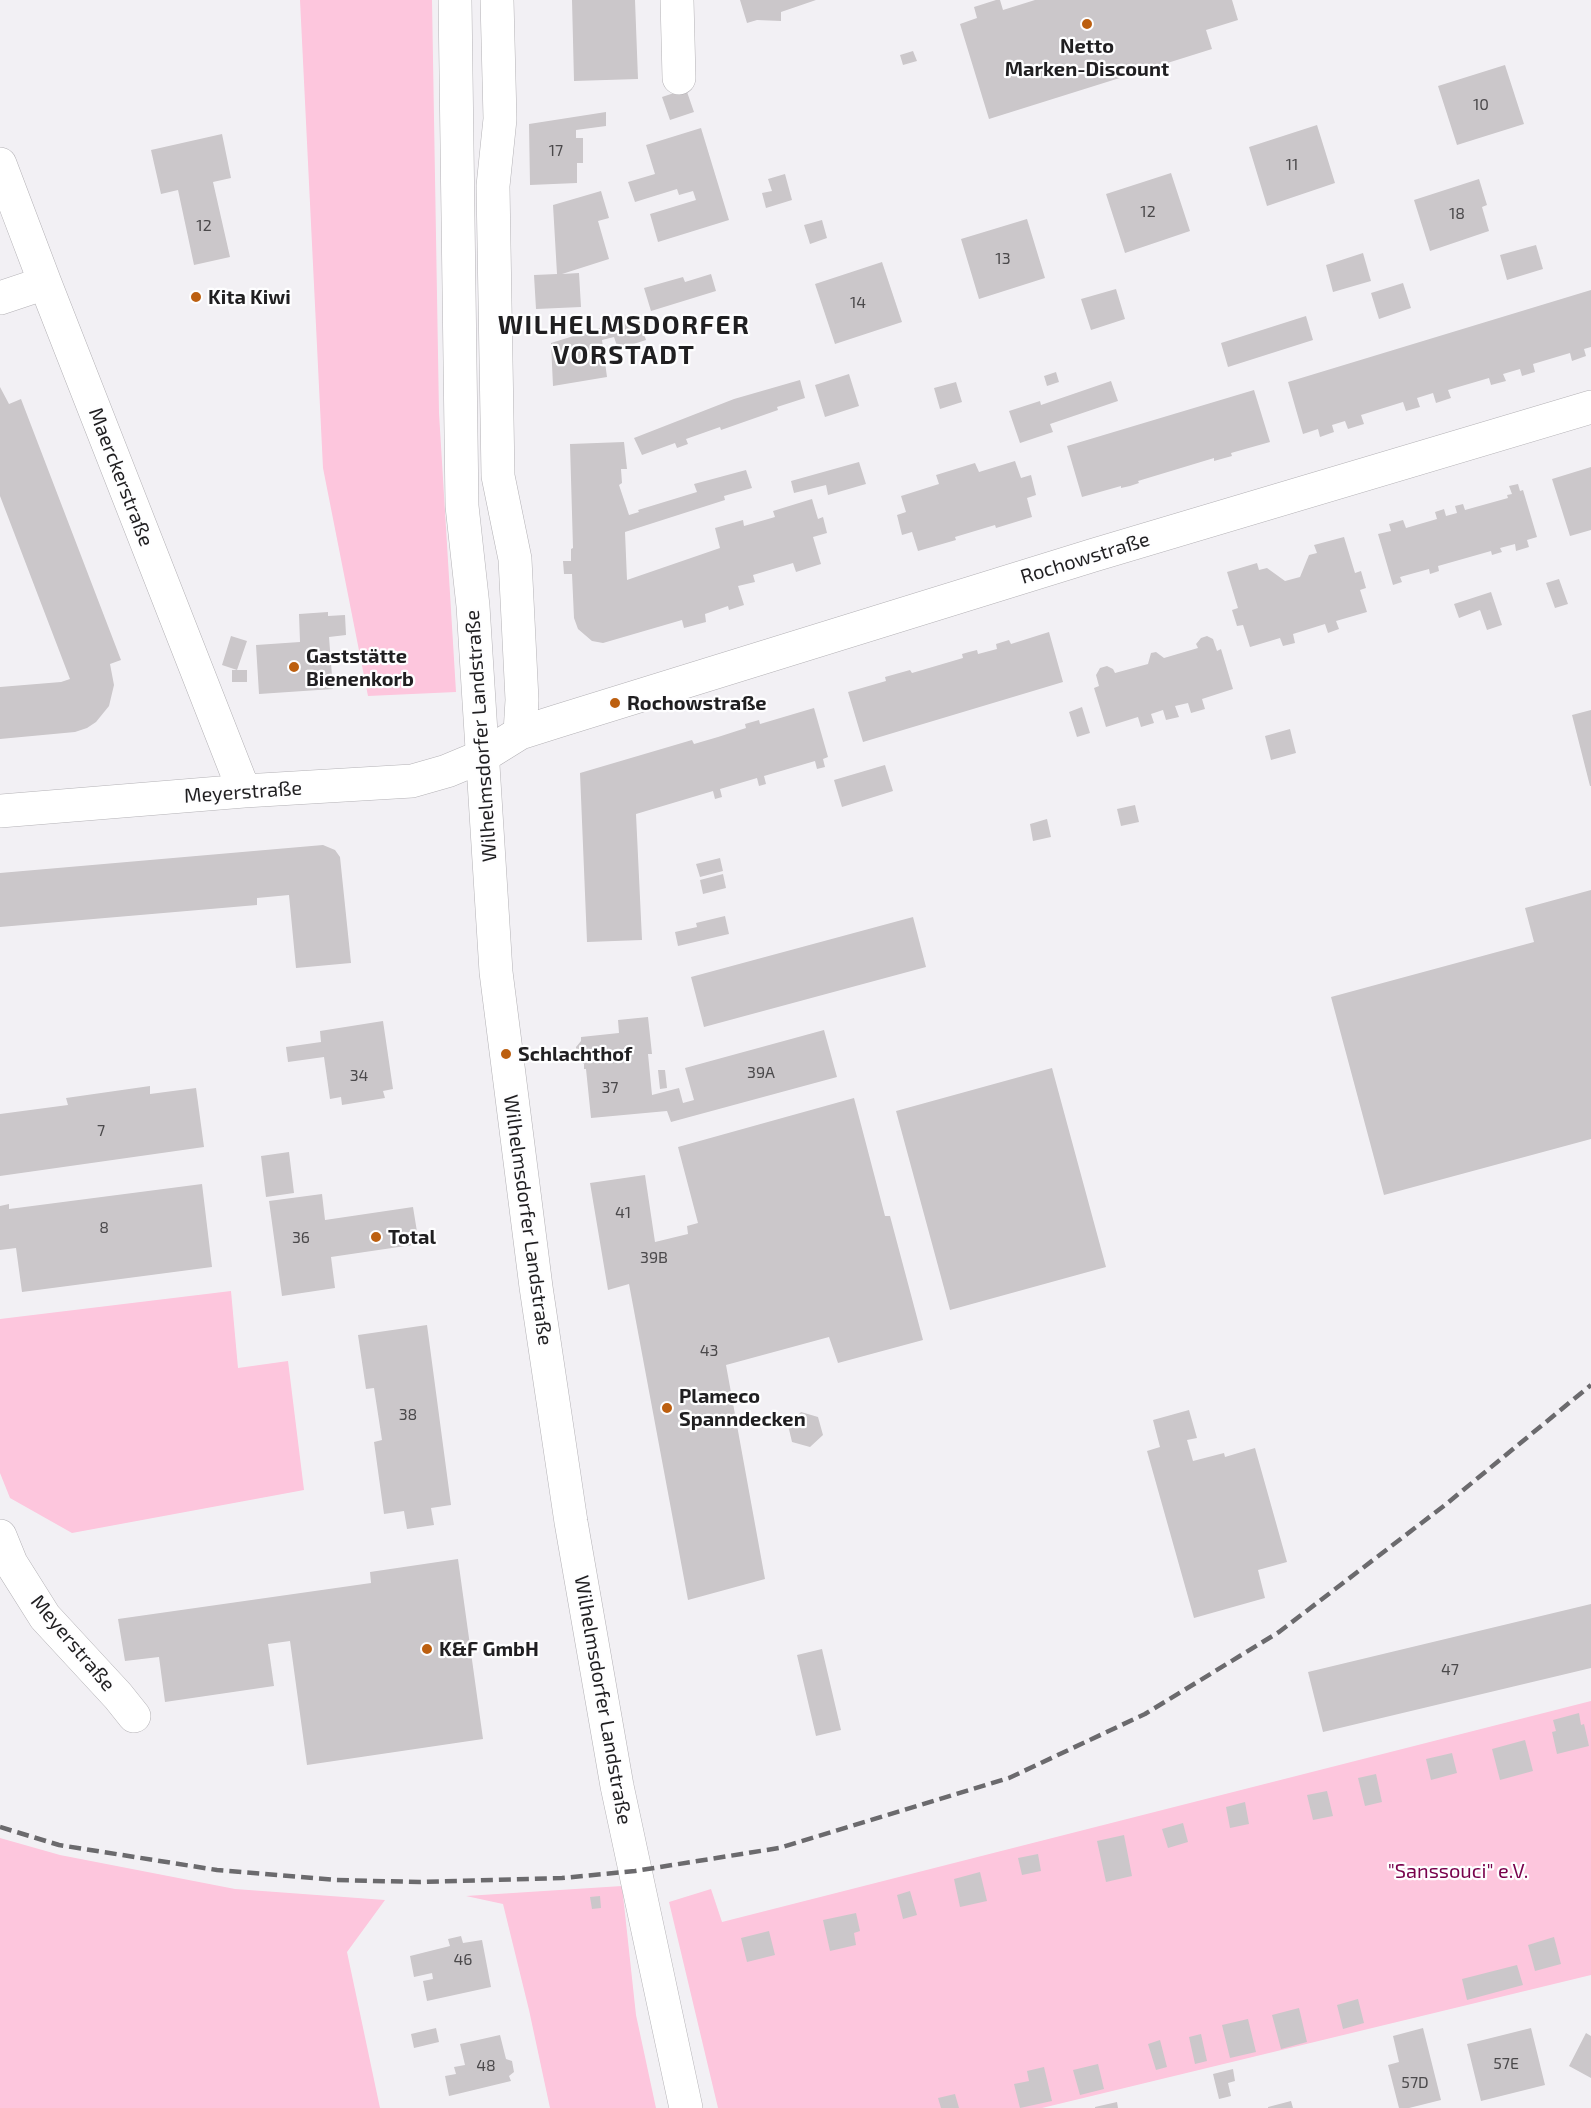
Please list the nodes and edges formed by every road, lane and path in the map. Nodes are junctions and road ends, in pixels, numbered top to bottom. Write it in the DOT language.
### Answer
graph roads {
  1 [pos="455,0"];
  2 [pos="497,0"];
  3 [pos="677,0"];
  4 [pos="679,78"];
  5 [pos="0,164"];
  6 [pos="457,177"];
  7 [pos="493,186"];
  8 [pos="45,283"];
  9 [pos="0,298"];
  10 [pos="1591,408"];
  11 [pos="520,734"];
  12 [pos="483,756"];
  13 [pos="243,791"];
  14 [pos="0,812"];
  15 [pos="0,1536"];
  16 [pos="134,1716"];
  17 [pos="686,2108"];
  1 -- 6 [label="street, Wilhelmsdorfer Landstraße"];
  2 -- 7 [label="street, Wilhelmsdorfer Landstraße"];
  3 -- 4 [label="street"];
  5 -- 8 [label="street, Maerckerstraße"];
  6 -- 7 [label="street"];
  6 -- 12 [label="street, Wilhelmsdorfer Landstraße"];
  7 -- 11 [label="street, Wilhelmsdorfer Landstraße"];
  8 -- 9 [label="street"];
  8 -- 13 [label="street, Maerckerstraße"];
  10 -- 11 [label="street, Rochowstraße"];
  11 -- 12 [label="street, Rochowstraße"];
  12 -- 13 [label="street, Meyerstraße"];
  12 -- 17 [label="street, Wilhelmsdorfer Landstraße"];
  13 -- 14 [label="street, Meyerstraße"];
  15 -- 16 [label="street, Meyerstraße"];
}
